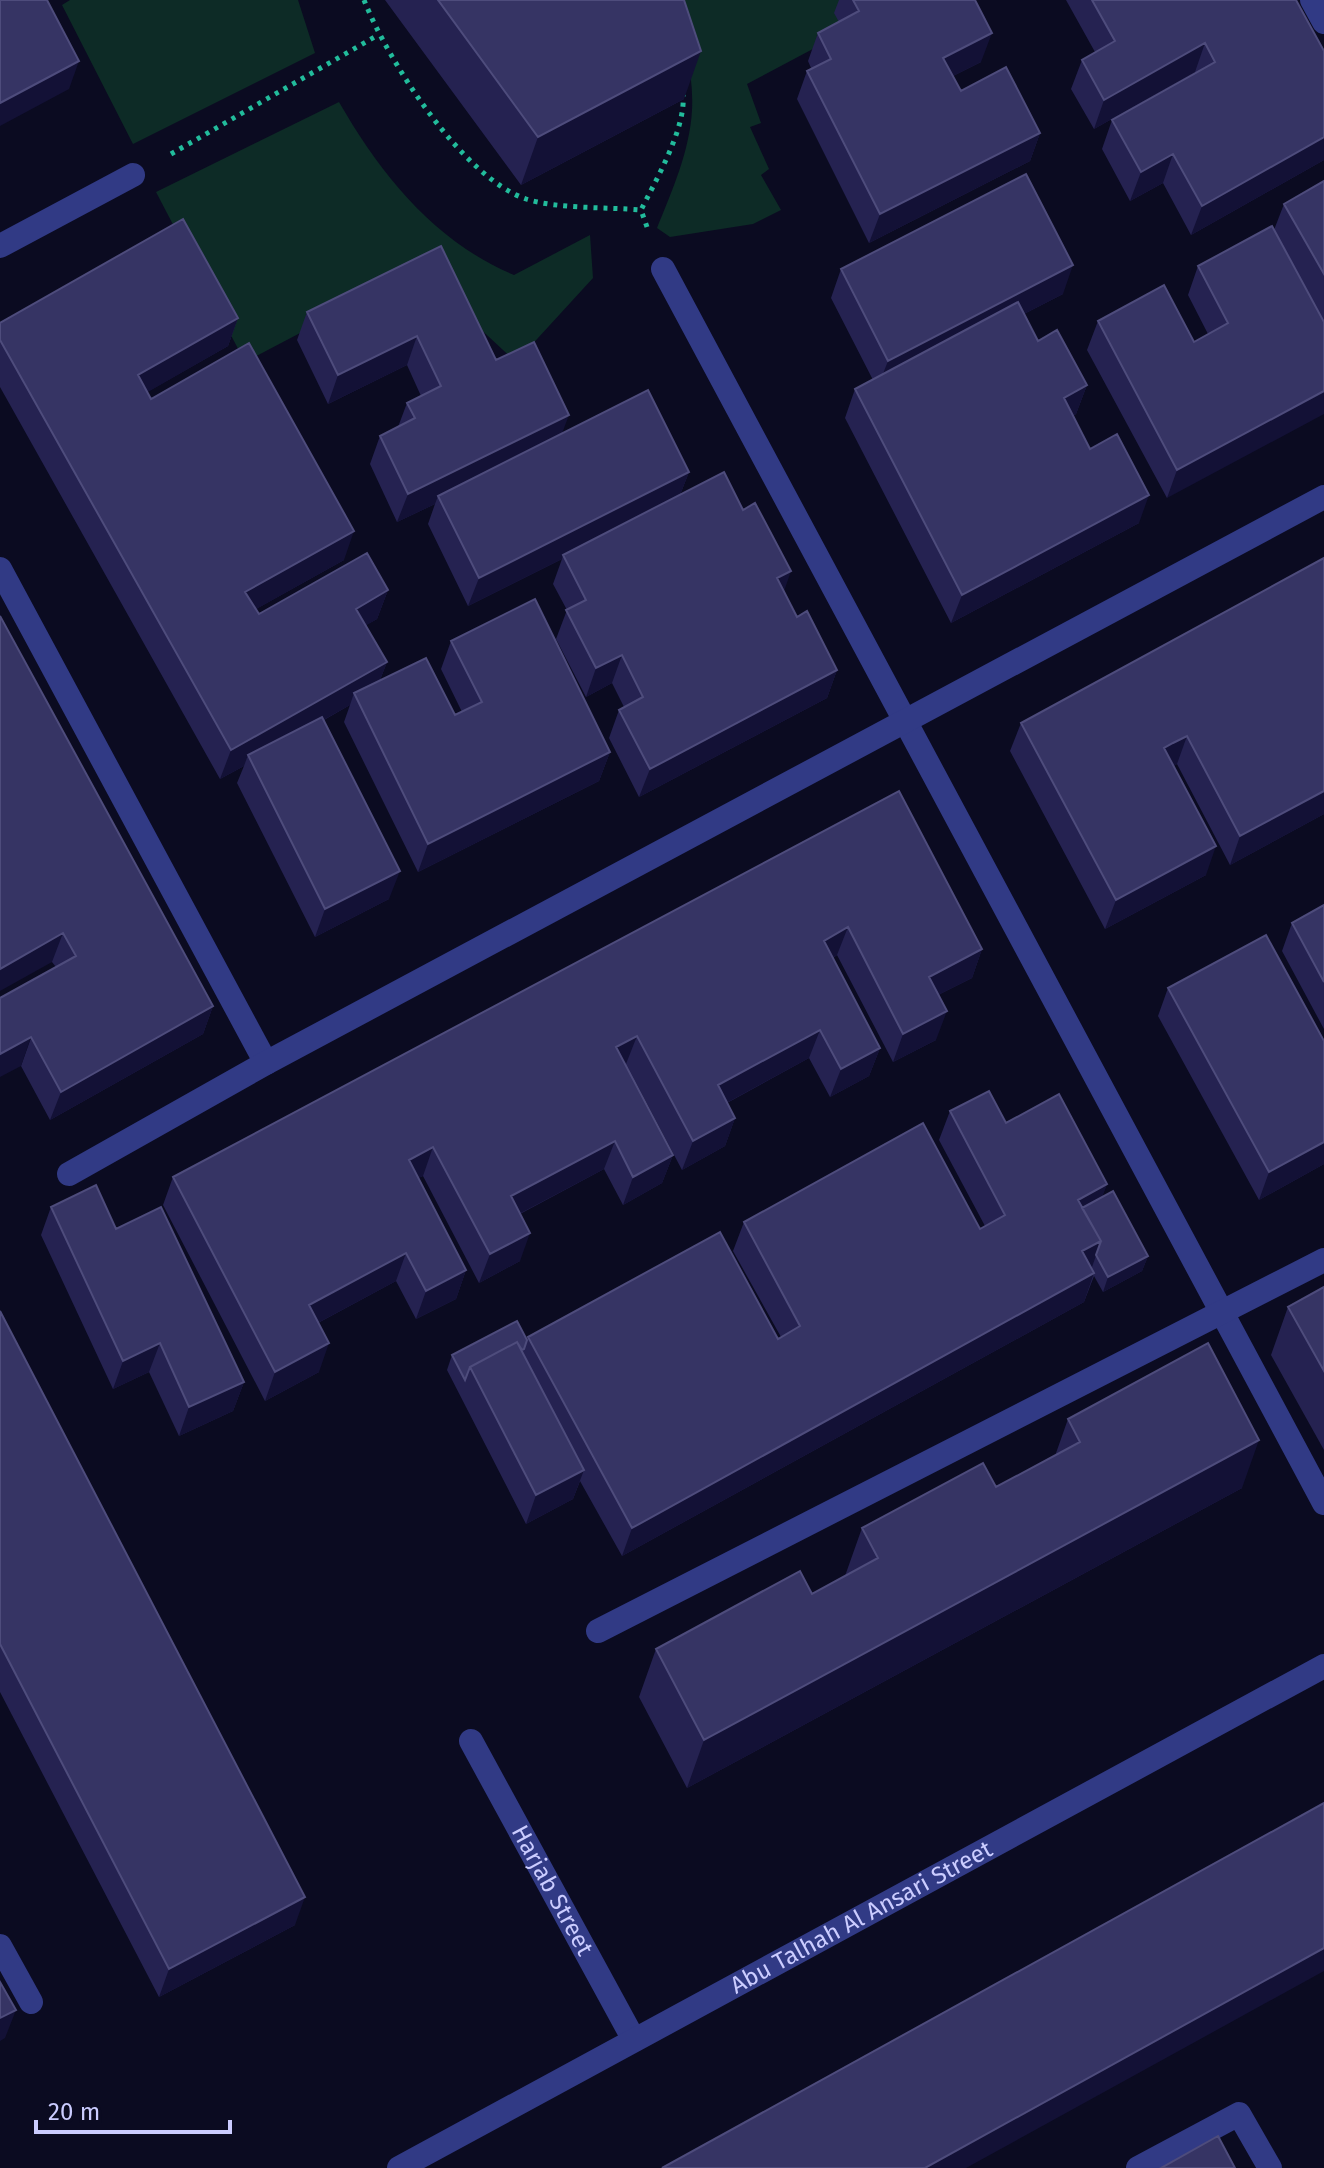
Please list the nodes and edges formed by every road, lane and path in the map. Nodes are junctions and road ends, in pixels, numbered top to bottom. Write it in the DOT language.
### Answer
graph roads {
  1 [pos="364,0"];
  2 [pos="1312,0"];
  3 [pos="1324,22"];
  4 [pos="378,35"];
  5 [pos="683,93"];
  6 [pos="133,175"];
  7 [pos="0,246"];
  8 [pos="663,269"];
  9 [pos="1324,497"];
  10 [pos="0,569"];
  11 [pos="906,720"];
  12 [pos="266,1063"];
  13 [pos="69,1174"];
  14 [pos="1324,1260"];
  15 [pos="1223,1314"];
  16 [pos="1324,1503"];
  17 [pos="598,1631"];
  18 [pos="1324,1666"];
  19 [pos="471,1741"];
  20 [pos="0,1946"];
  21 [pos="31,2002"];
  22 [pos="634,2040"];
  23 [pos="399,2168"];
  24 [pos="1138,2168"];
  25 [pos="1270,2168"];
  1 -- 4 [label="path"];
  2 -- 3 [label="street"];
  4 -- 5 [label="path"];
  4 -- 6 [label="path"];
  6 -- 7 [label="street"];
  8 -- 11 [label="street"];
  9 -- 11 [label="street"];
  10 -- 12 [label="street"];
  11 -- 12 [label="street"];
  11 -- 15 [label="street"];
  12 -- 13 [label="street"];
  14 -- 15 [label="street"];
  15 -- 16 [label="street"];
  15 -- 17 [label="street"];
  18 -- 22 [label="street, Abu Talhah Al Ansari Street"];
  19 -- 22 [label="street, Harjab Street"];
  20 -- 21 [label="street"];
  22 -- 23 [label="street, Abu Talhah Al Ansari Street"];
  24 -- 25 [label="street"];
}
